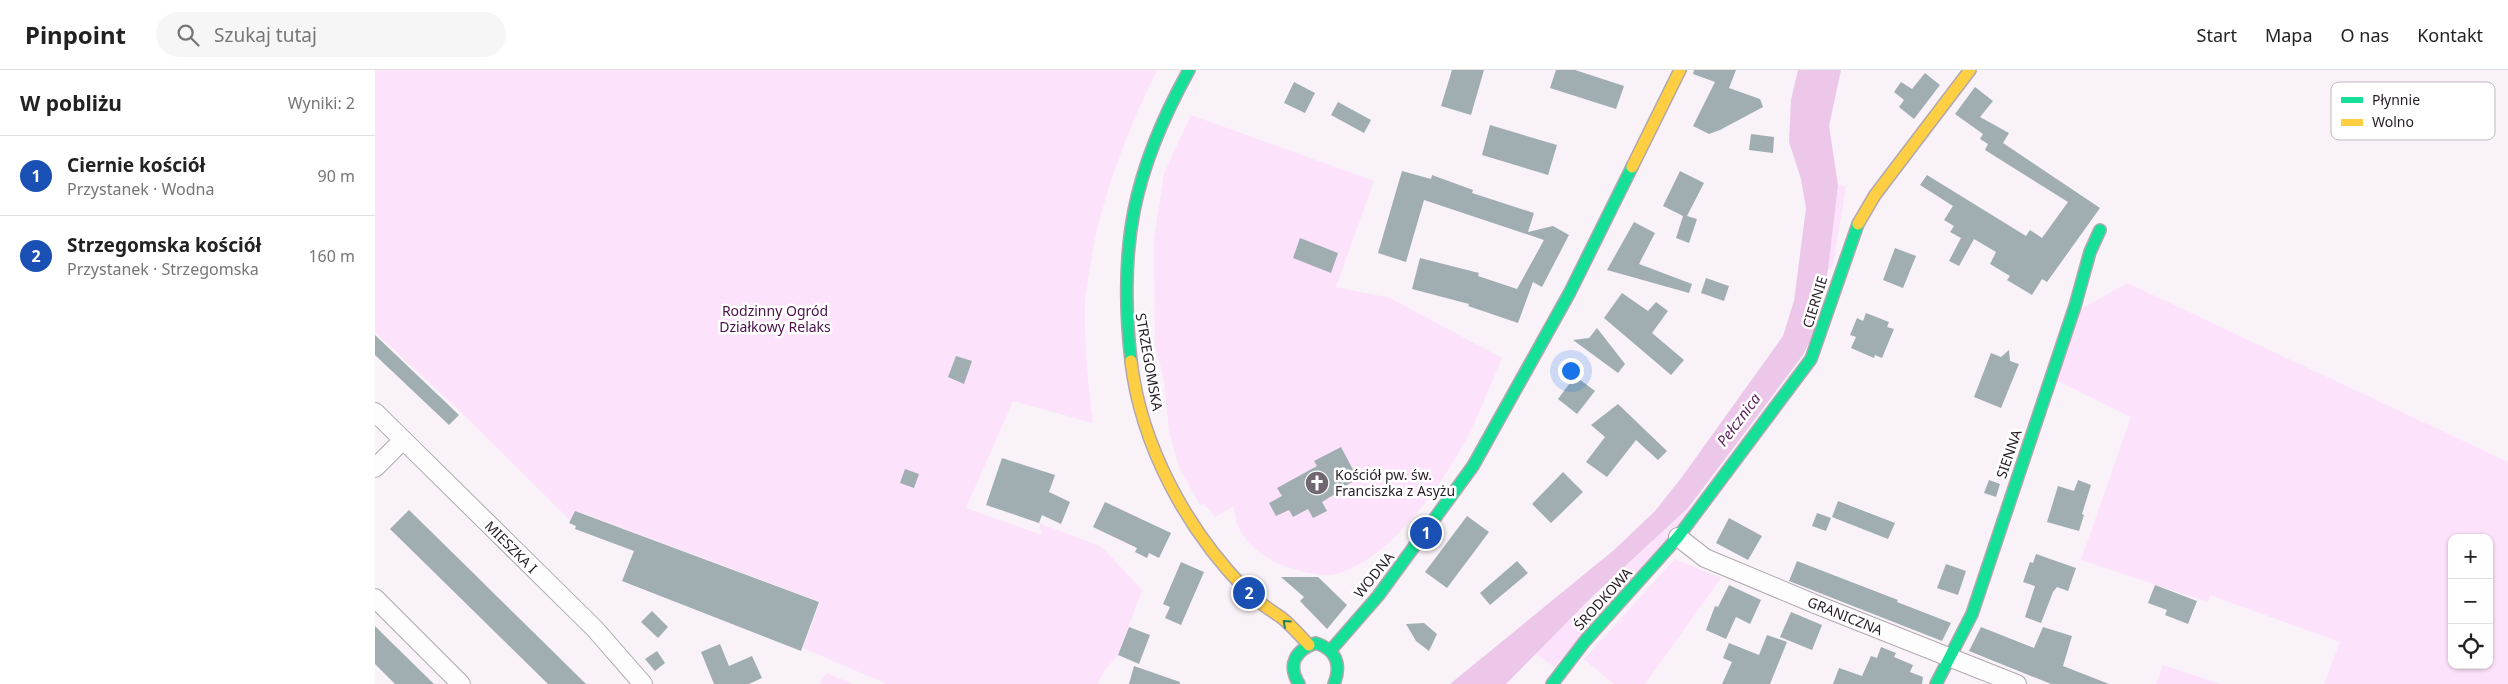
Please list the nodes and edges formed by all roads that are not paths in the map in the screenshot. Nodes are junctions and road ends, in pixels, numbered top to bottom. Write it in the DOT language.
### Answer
graph roads {
  1 [pos="1189,70"];
  2 [pos="1680,70"];
  3 [pos="1970,70"];
  4 [pos="2101,230"];
  5 [pos="375,412"];
  6 [pos="403,440"];
  7 [pos="375,468"];
  8 [pos="1678,537"];
  9 [pos="375,598"];
  10 [pos="1260,605"];
  11 [pos="1268,622"];
  12 [pos="1309,645"];
  13 [pos="1285,648"];
  14 [pos="1331,650"];
  15 [pos="1950,658"];
  16 [pos="1292,660"];
  17 [pos="1293,673"];
  18 [pos="461,684"];
  19 [pos="643,684"];
  20 [pos="1286,684"];
  21 [pos="1299,684"];
  22 [pos="1334,684"];
  23 [pos="1552,684"];
  24 [pos="1936,684"];
  25 [pos="2017,684"];
  1 -- 10 [label="street, STRZEGOMSKA"];
  2 -- 14 [label="street, WODNA"];
  3 -- 8 [label="street, CIERNIE"];
  4 -- 15 [label="street, SIENNA"];
  5 -- 6 [label="street, MIESZKA I"];
  6 -- 7 [label="street"];
  6 -- 19 [label="street, MIESZKA I"];
  8 -- 15 [label="street, GRANICZNA"];
  8 -- 23 [label="street, ŚRODKOWA"];
  9 -- 18 [label="street"];
  10 -- 11 [label="street, STRZEGOMSKA"];
  12 -- 10 [label="street, STRZEGOMSKA, one-way"];
  12 -- 14 [label="street"];
  12 -- 16 [label="street"];
  13 -- 16 [label="street"];
  14 -- 22 [label="street"];
  15 -- 24 [label="street, SIENNA"];
  15 -- 25 [label="street, GRANICZNA"];
  16 -- 17 [label="street"];
  17 -- 20 [label="street"];
  17 -- 21 [label="street"];
}
